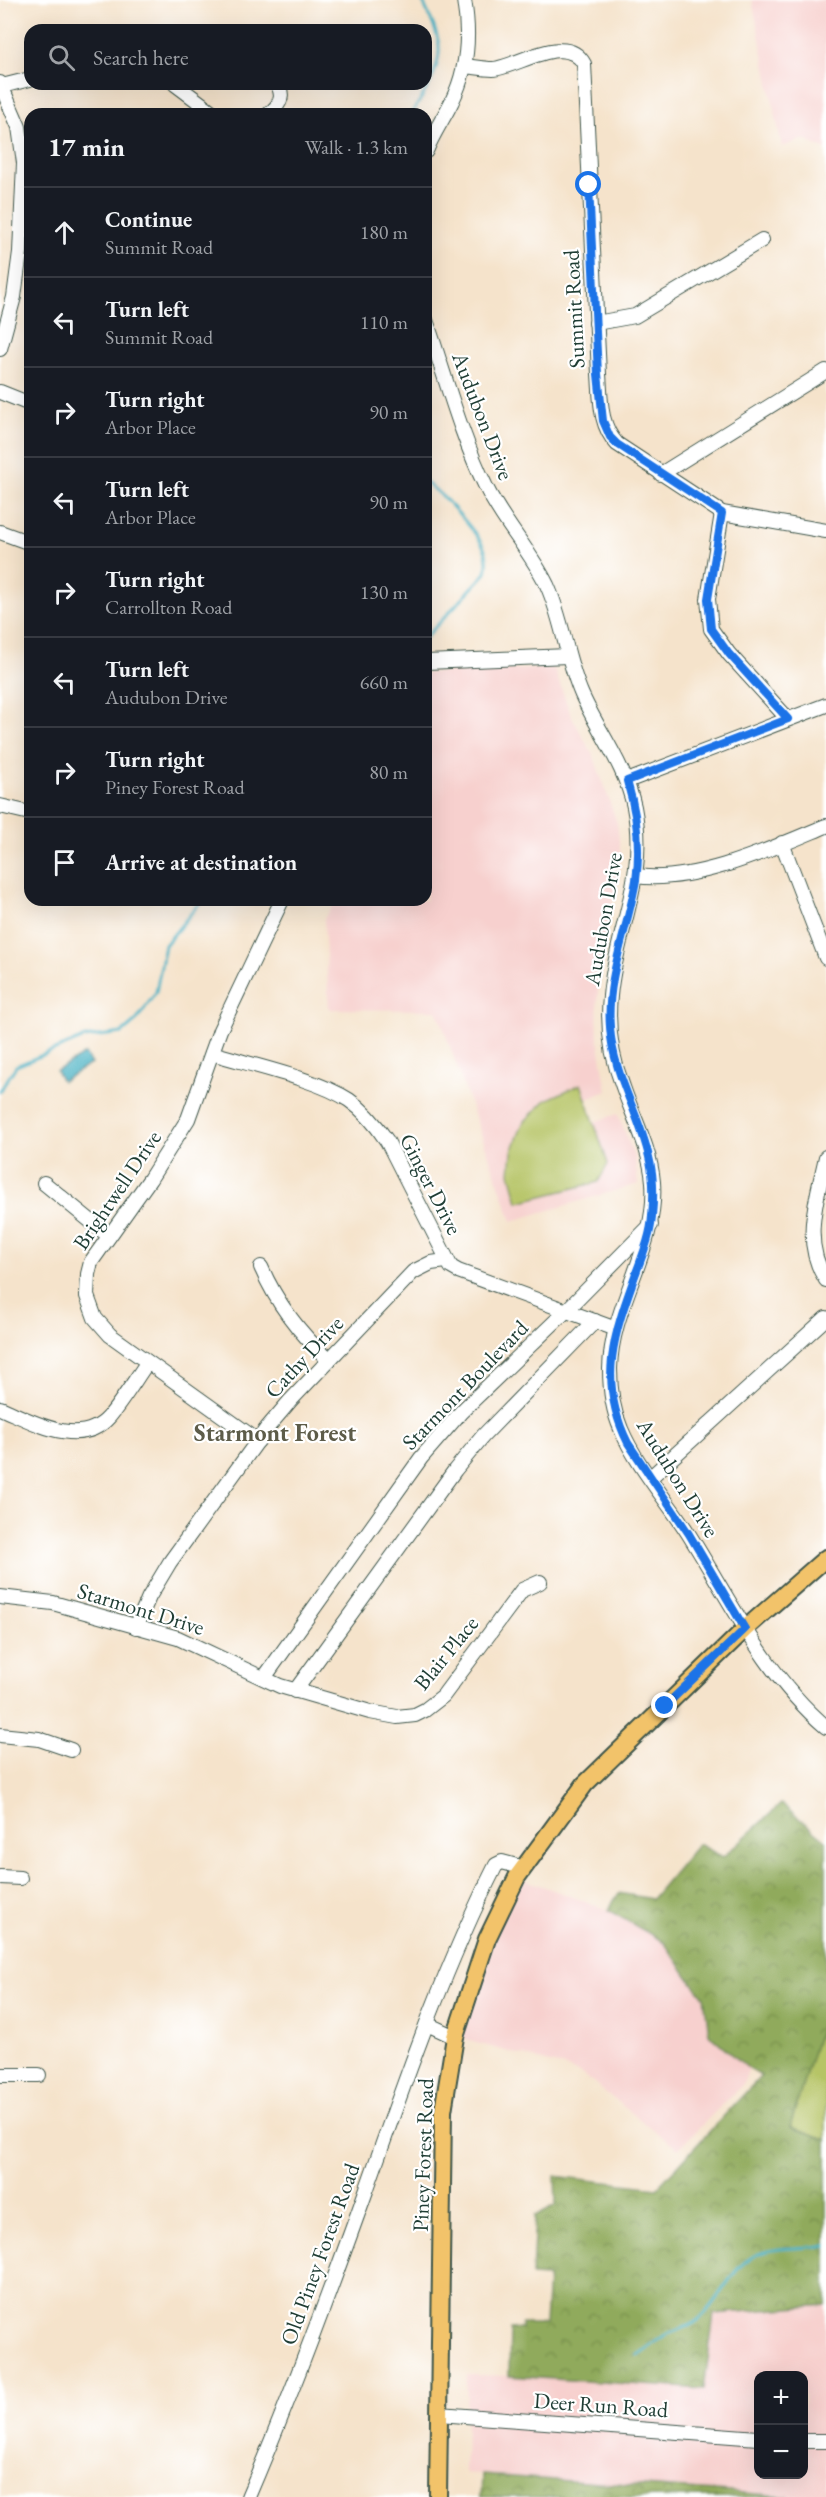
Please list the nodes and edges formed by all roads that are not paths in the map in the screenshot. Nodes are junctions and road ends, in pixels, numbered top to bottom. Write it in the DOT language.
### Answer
graph roads {
  1 [pos="464,0"];
  2 [pos="465,66"];
  3 [pos="24,80"];
  4 [pos="1,85"];
  5 [pos="183,90"];
  6 [pos="279,90"];
  7 [pos="207,108"];
  8 [pos="275,108"];
  9 [pos="432,139"];
  10 [pos="762,240"];
  11 [pos="596,323"];
  12 [pos="432,338"];
  13 [pos="0,349"];
  14 [pos="826,371"];
  15 [pos="0,392"];
  16 [pos="24,402"];
  17 [pos="661,474"];
  18 [pos="722,513"];
  19 [pos="826,531"];
  20 [pos="0,532"];
  21 [pos="24,541"];
  22 [pos="568,656"];
  23 [pos="432,662"];
  24 [pos="826,705"];
  25 [pos="788,719"];
  26 [pos="627,781"];
  27 [pos="0,806"];
  28 [pos="24,812"];
  29 [pos="826,826"];
  30 [pos="782,843"];
  31 [pos="636,876"];
  32 [pos="279,906"];
  33 [pos="826,958"];
  34 [pos="212,1053"];
  35 [pos="826,1157"];
  36 [pos="44,1183"];
  37 [pos="651,1224"];
  38 [pos="109,1236"];
  39 [pos="446,1260"];
  40 [pos="261,1267"];
  41 [pos="826,1280"];
  42 [pos="566,1311"];
  43 [pos="826,1318"];
  44 [pos="595,1321"];
  45 [pos="616,1329"];
  46 [pos="329,1360"];
  47 [pos="147,1363"];
  48 [pos="0,1408"];
  49 [pos="258,1441"];
  50 [pos="651,1477"];
  51 [pos="826,1558"];
  52 [pos="540,1582"];
  53 [pos="0,1597"];
  54 [pos="136,1627"];
  55 [pos="745,1629"];
  56 [pos="264,1678"];
  57 [pos="295,1691"];
  58 [pos="826,1727"];
  59 [pos="0,1735"];
  60 [pos="71,1750"];
  61 [pos="524,1868"];
  62 [pos="0,1877"];
  63 [pos="21,1878"];
  64 [pos="427,2024"];
  65 [pos="455,2037"];
  66 [pos="0,2075"];
  67 [pos="39,2075"];
  68 [pos="440,2414"];
  69 [pos="754,2438"];
  70 [pos="808,2441"];
  71 [pos="826,2441"];
  72 [pos="248,2497"];
  73 [pos="438,2497"];
  1 -- 2 [label="street"];
  2 -- 9 [label="street"];
  2 -- 11 [label="street, Summit Road"];
  3 -- 4 [label="street"];
  4 -- 13 [label="street"];
  5 -- 7 [label="street"];
  6 -- 8 [label="street"];
  10 -- 11 [label="street"];
  11 -- 17 [label="street, Summit Road"];
  12 -- 22 [label="street, Audubon Drive"];
  14 -- 17 [label="street"];
  15 -- 16 [label="street"];
  17 -- 18 [label="street, Summit Road"];
  18 -- 19 [label="street, Summit Road"];
  18 -- 25 [label="street"];
  20 -- 21 [label="street"];
  22 -- 23 [label="street"];
  22 -- 26 [label="street, Audubon Drive"];
  24 -- 25 [label="street"];
  25 -- 26 [label="street"];
  26 -- 31 [label="street, Audubon Drive"];
  27 -- 28 [label="street"];
  29 -- 30 [label="street"];
  30 -- 31 [label="street"];
  30 -- 33 [label="street"];
  31 -- 37 [label="street, Audubon Drive"];
  32 -- 34 [label="street, Brightwell Drive"];
  34 -- 38 [label="street, Brightwell Drive"];
  34 -- 39 [label="street, Ginger Drive"];
  35 -- 41 [label="street"];
  36 -- 38 [label="street"];
  37 -- 42 [label="street, Starmont Boulevard"];
  37 -- 45 [label="street, Audubon Drive"];
  38 -- 47 [label="street, Brightwell Drive"];
  39 -- 42 [label="street, Ginger Drive"];
  39 -- 46 [label="street, Cathy Drive"];
  40 -- 46 [label="street"];
  42 -- 44 [label="street, Ginger Drive"];
  42 -- 56 [label="street, Starmont Boulevard"];
  43 -- 50 [label="street"];
  44 -- 45 [label="street, Ginger Drive"];
  44 -- 57 [label="street"];
  45 -- 50 [label="street, Audubon Drive"];
  46 -- 49 [label="street, Cathy Drive"];
  47 -- 48 [label="street"];
  47 -- 49 [label="street, Brightwell Drive"];
  49 -- 54 [label="street, Cathy Drive"];
  50 -- 55 [label="street, Audubon Drive"];
  51 -- 55 [label="main road, Piney Forest Road"];
  52 -- 57 [label="street, Blair Place"];
  53 -- 54 [label="street, Starmont Drive"];
  54 -- 56 [label="street, Starmont Drive"];
  55 -- 58 [label="street, Audubon Drive"];
  55 -- 61 [label="main road, Piney Forest Road"];
  56 -- 57 [label="street, Blair Place"];
  59 -- 60 [label="street"];
  61 -- 64 [label="street, Old Piney Forest Road"];
  61 -- 65 [label="main road, Piney Forest Road"];
  62 -- 63 [label="street"];
  64 -- 65 [label="street"];
  64 -- 72 [label="street, Old Piney Forest Road"];
  65 -- 68 [label="main road, Piney Forest Road"];
  66 -- 67 [label="street"];
  68 -- 69 [label="street, Deer Run Road"];
  68 -- 73 [label="main road, Piney Forest Road"];
  70 -- 71 [label="street"];
}
